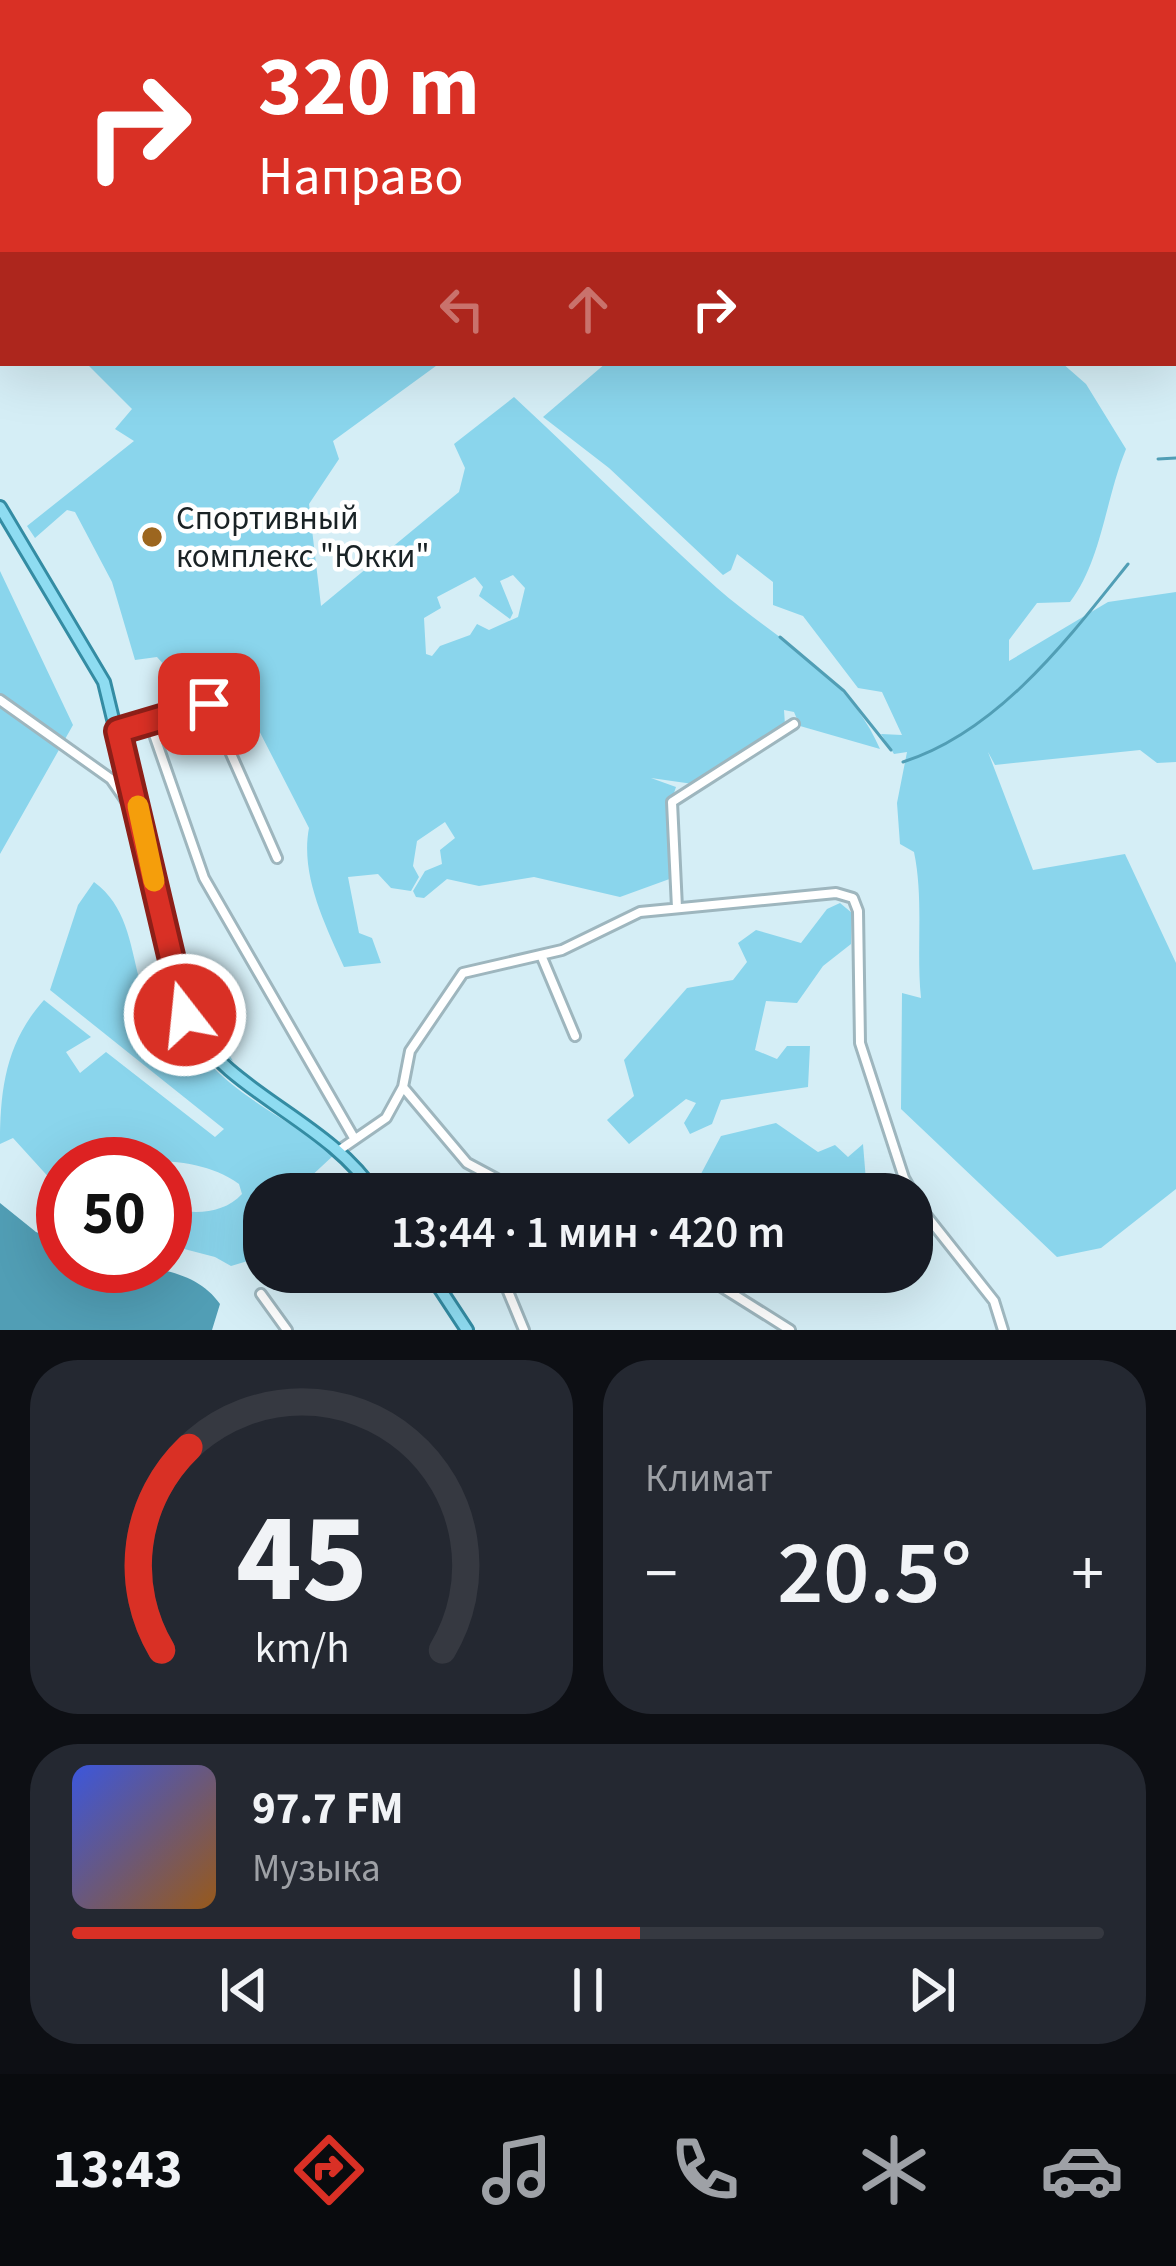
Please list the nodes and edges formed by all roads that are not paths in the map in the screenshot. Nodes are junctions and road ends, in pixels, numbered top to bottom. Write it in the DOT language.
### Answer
graph roads {
  1 [pos="0,507"];
  2 [pos="0,700"];
  3 [pos="150,723"];
  4 [pos="794,724"];
  5 [pos="118,731"];
  6 [pos="142,824"];
  7 [pos="277,858"];
  8 [pos="677,908"];
  9 [pos="541,954"];
  10 [pos="575,1036"];
  11 [pos="403,1087"];
  12 [pos="354,1138"];
  13 [pos="341,1150"];
  14 [pos="359,1173"];
  15 [pos="486,1173"];
  16 [pos="443,1293"];
  17 [pos="507,1293"];
  18 [pos="731,1293"];
  19 [pos="261,1294"];
  20 [pos="520,1329"];
  21 [pos="287,1330"];
  22 [pos="467,1330"];
  23 [pos="790,1330"];
  24 [pos="1003,1330"];
  1 -- 5 [label="main road"];
  2 -- 6 [label="street"];
  3 -- 5 [label="street"];
  3 -- 7 [label="street"];
  3 -- 12 [label="street"];
  4 -- 8 [label="street"];
  5 -- 6 [label="main road"];
  6 -- 13 [label="main road"];
  8 -- 9 [label="street"];
  8 -- 24 [label="street"];
  9 -- 10 [label="street"];
  9 -- 11 [label="street"];
  11 -- 12 [label="street"];
  11 -- 15 [label="street"];
  12 -- 13 [label="street"];
  13 -- 14 [label="main road"];
  16 -- 22 [label="main road"];
  17 -- 20 [label="street"];
  18 -- 23 [label="street"];
  19 -- 21 [label="street"];
}
